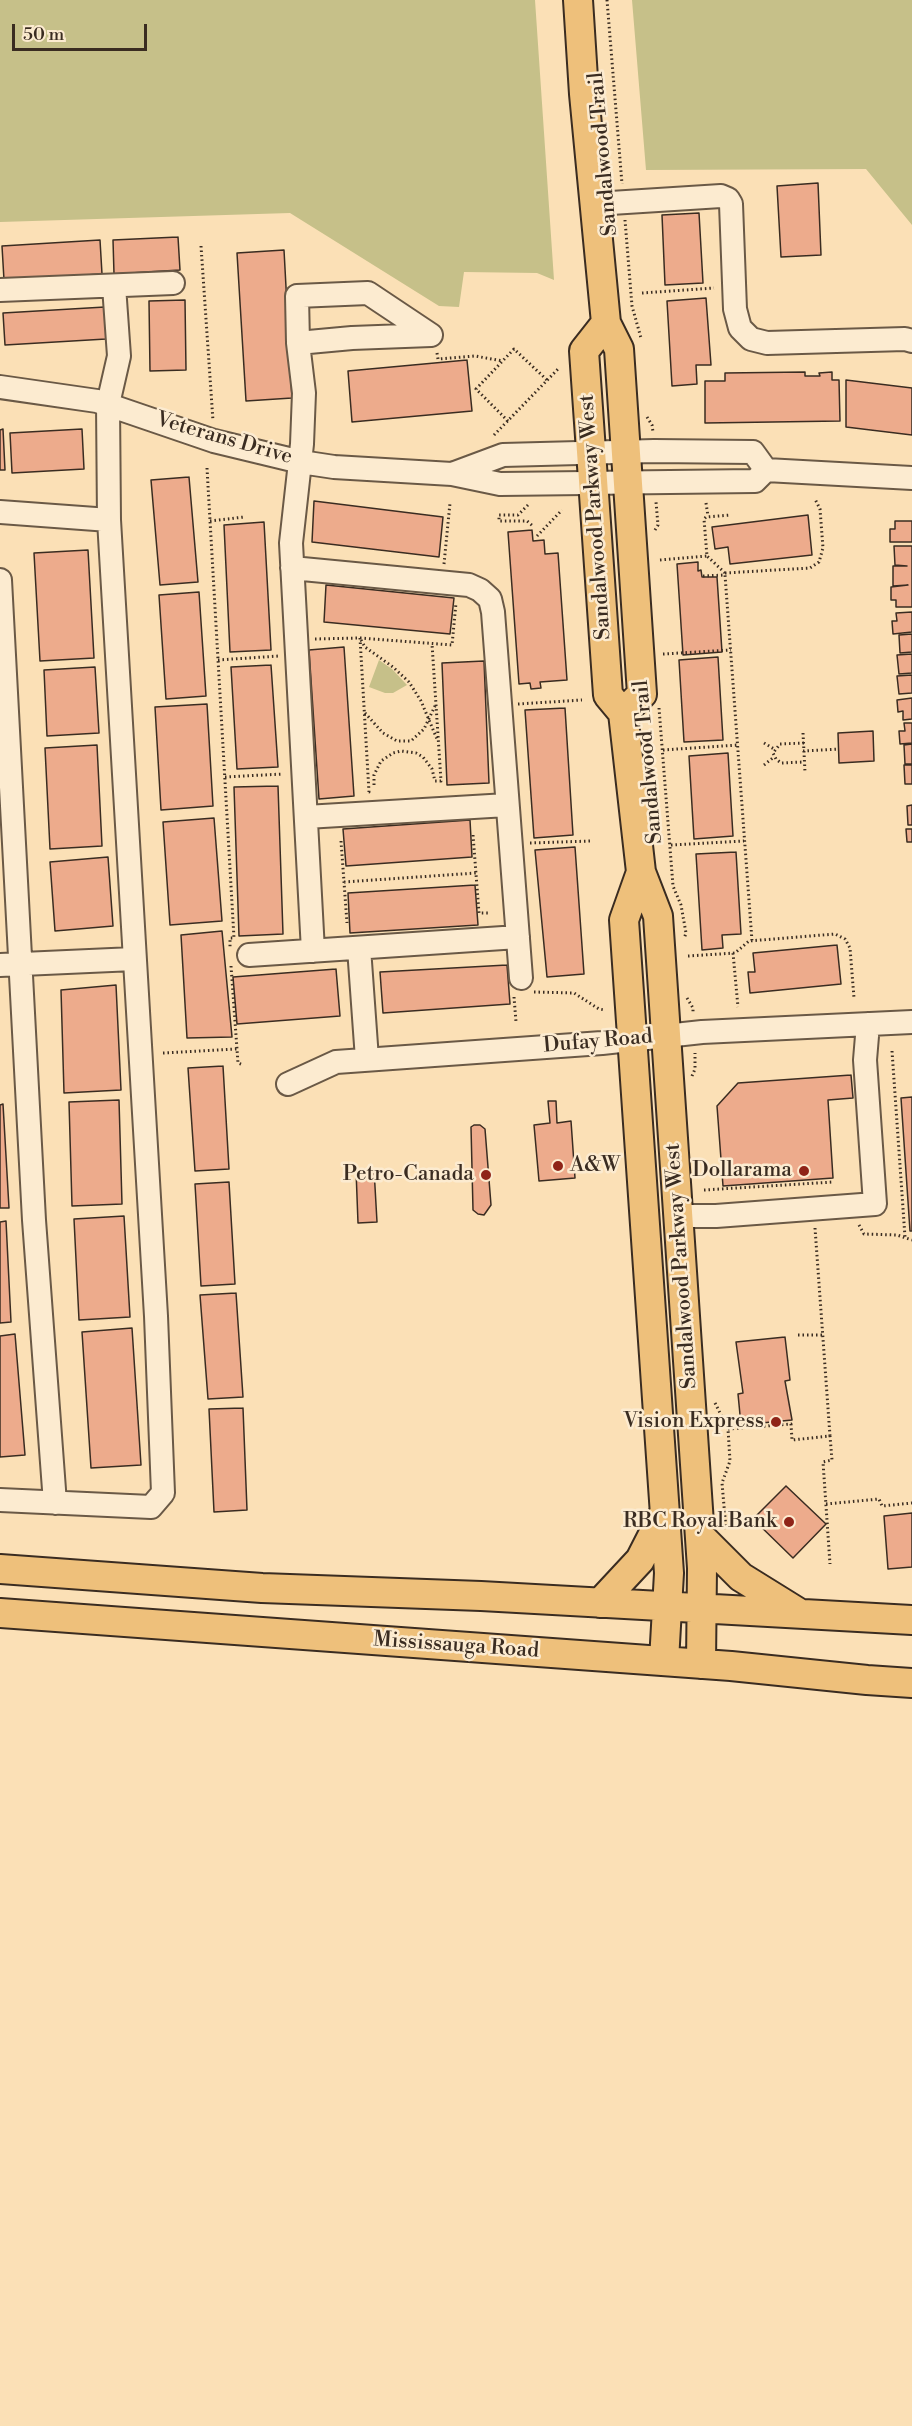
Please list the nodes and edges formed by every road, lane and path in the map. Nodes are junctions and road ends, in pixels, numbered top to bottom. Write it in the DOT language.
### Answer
graph roads {
  1 [pos="578,0"];
  2 [pos="607,0"];
  3 [pos="623,202"];
  4 [pos="595,204"];
  5 [pos="201,246"];
  6 [pos="173,283"];
  7 [pos="114,286"];
  8 [pos="734,287"];
  9 [pos="0,290"];
  10 [pos="642,293"];
  11 [pos="632,306"];
  12 [pos="606,322"];
  13 [pos="431,335"];
  14 [pos="912,341"];
  15 [pos="298,343"];
  16 [pos="503,361"];
  17 [pos="559,368"];
  18 [pos="547,380"];
  19 [pos="0,387"];
  20 [pos="108,404"];
  21 [pos="508,421"];
  22 [pos="214,441"];
  23 [pos="489,441"];
  24 [pos="591,452"];
  25 [pos="626,452"];
  26 [pos="301,462"];
  27 [pos="207,468"];
  28 [pos="766,470"];
  29 [pos="452,474"];
  30 [pos="912,478"];
  31 [pos="594,483"];
  32 [pos="628,483"];
  33 [pos="815,499"];
  34 [pos="450,503"];
  35 [pos="706,503"];
  36 [pos="528,505"];
  37 [pos="656,508"];
  38 [pos="562,510"];
  39 [pos="0,512"];
  40 [pos="731,515"];
  41 [pos="708,516"];
  42 [pos="244,518"];
  43 [pos="109,520"];
  44 [pos="210,521"];
  45 [pos="534,527"];
  46 [pos="652,535"];
  47 [pos="537,536"];
  48 [pos="707,556"];
  49 [pos="660,560"];
  50 [pos="291,568"];
  51 [pos="443,572"];
  52 [pos="725,574"];
  53 [pos="703,576"];
  54 [pos="0,580"];
  55 [pos="456,595"];
  56 [pos="360,638"];
  57 [pos="322,639"];
  58 [pos="432,644"];
  59 [pos="732,650"];
  60 [pos="655,654"];
  61 [pos="285,656"];
  62 [pos="218,660"];
  63 [pos="582,700"];
  64 [pos="659,702"];
  65 [pos="436,704"];
  66 [pos="511,705"];
  67 [pos="363,712"];
  68 [pos="623,712"];
  69 [pos="428,721"];
  70 [pos="803,733"];
  71 [pos="438,741"];
  72 [pos="402,742"];
  73 [pos="764,743"];
  74 [pos="804,743"];
  75 [pos="738,745"];
  76 [pos="774,749"];
  77 [pos="839,749"];
  78 [pos="663,750"];
  79 [pos="401,751"];
  80 [pos="803,751"];
  81 [pos="774,756"];
  82 [pos="804,762"];
  83 [pos="764,765"];
  84 [pos="805,772"];
  85 [pos="292,773"];
  86 [pos="225,777"];
  87 [pos="374,785"];
  88 [pos="361,792"];
  89 [pos="507,805"];
  90 [pos="306,817"];
  91 [pos="473,834"];
  92 [pos="591,840"];
  93 [pos="341,841"];
  94 [pos="745,841"];
  95 [pos="520,844"];
  96 [pos="671,845"];
  97 [pos="641,872"];
  98 [pos="476,873"];
  99 [pos="344,882"];
  100 [pos="488,913"];
  101 [pos="347,923"];
  102 [pos="518,937"];
  103 [pos="752,940"];
  104 [pos="682,942"];
  105 [pos="359,948"];
  106 [pos="313,951"];
  107 [pos="733,953"];
  108 [pos="249,955"];
  109 [pos="688,956"];
  110 [pos="134,959"];
  111 [pos="10,965"];
  112 [pos="520,987"];
  113 [pos="685,996"];
  114 [pos="854,998"];
  115 [pos="738,1007"];
  116 [pos="693,1008"];
  117 [pos="605,1010"];
  118 [pos="516,1022"];
  119 [pos="912,1022"];
  120 [pos="868,1024"];
  121 [pos="665,1036"];
  122 [pos="633,1040"];
  123 [pos="237,1049"];
  124 [pos="892,1051"];
  125 [pos="163,1053"];
  126 [pos="367,1059"];
  127 [pos="243,1065"];
  128 [pos="288,1084"];
  129 [pos="833,1182"];
  130 [pos="704,1190"];
  131 [pos="678,1216"];
  132 [pos="852,1222"];
  133 [pos="821,1224"];
  134 [pos="905,1237"];
  135 [pos="912,1240"];
  136 [pos="798,1335"];
  137 [pos="824,1335"];
  138 [pos="728,1430"];
  139 [pos="830,1436"];
  140 [pos="0,1500"];
  141 [pos="55,1503"];
  142 [pos="912,1503"];
  143 [pos="826,1504"];
  144 [pos="665,1511"];
  145 [pos="700,1536"];
  146 [pos="830,1564"];
  147 [pos="0,1569"];
  148 [pos="600,1603"];
  149 [pos="667,1607"];
  150 [pos="701,1609"];
  151 [pos="0,1613"];
  152 [pos="803,1615"];
  153 [pos="912,1620"];
  154 [pos="664,1661"];
  155 [pos="700,1664"];
  156 [pos="912,1683"];
  1 -- 4 [label="main road, Sandalwood Parkway West"];
  2 -- 3 [label="path, Sandalwood Trail"];
  3 -- 4 [label="street"];
  3 -- 8 [label="street"];
  3 -- 11 [label="path, Sandalwood Trail"];
  4 -- 12 [label="main road, Sandalwood Parkway West"];
  5 -- 22 [label="path"];
  6 -- 7 [label="street"];
  7 -- 9 [label="street"];
  7 -- 20 [label="street"];
  8 -- 10 [label="path"];
  8 -- 14 [label="street"];
  12 -- 24 [label="main road, Sandalwood Parkway West"];
  12 -- 25 [label="main road, Sandalwood Parkway West"];
  13 -- 15 [label="street"];
  13 -- 15 [label="street"];
  13 -- 16 [label="path"];
  15 -- 26 [label="street"];
  16 -- 18 [label="path"];
  16 -- 21 [label="path"];
  17 -- 18 [label="path"];
  18 -- 21 [label="path"];
  19 -- 20 [label="street, Veterans Drive"];
  20 -- 22 [label="street, Veterans Drive"];
  20 -- 43 [label="street"];
  21 -- 23 [label="path"];
  22 -- 26 [label="street, Veterans Drive"];
  24 -- 25 [label="street, Veterans Drive"];
  24 -- 29 [label="street, Veterans Drive"];
  24 -- 31 [label="main road, Sandalwood Parkway West"];
  25 -- 28 [label="street, Veterans Drive"];
  25 -- 32 [label="main road, Sandalwood Parkway West"];
  26 -- 29 [label="street, Veterans Drive"];
  26 -- 50 [label="street"];
  27 -- 44 [label="path"];
  28 -- 30 [label="street, Veterans Drive"];
  28 -- 32 [label="street, Veterans Drive"];
  29 -- 31 [label="street, Veterans Drive"];
  31 -- 32 [label="street, Veterans Drive"];
  31 -- 68 [label="main road, Sandalwood Parkway West"];
  32 -- 68 [label="main road, Sandalwood Parkway West"];
  33 -- 52 [label="path"];
  34 -- 51 [label="path"];
  35 -- 41 [label="path"];
  36 -- 45 [label="path"];
  37 -- 46 [label="path"];
  38 -- 47 [label="path"];
  39 -- 43 [label="street"];
  40 -- 41 [label="path"];
  41 -- 48 [label="path"];
  42 -- 44 [label="path"];
  43 -- 110 [label="street"];
  44 -- 62 [label="path"];
  48 -- 49 [label="path"];
  48 -- 52 [label="path"];
  50 -- 89 [label="street"];
  50 -- 90 [label="street"];
  52 -- 53 [label="path"];
  52 -- 59 [label="path"];
  54 -- 111 [label="street"];
  55 -- 58 [label="path"];
  56 -- 57 [label="path"];
  56 -- 58 [label="path"];
  56 -- 67 [label="path"];
  56 -- 69 [label="path"];
  58 -- 65 [label="path"];
  59 -- 60 [label="path"];
  59 -- 75 [label="path"];
  61 -- 62 [label="path"];
  62 -- 86 [label="path"];
  63 -- 66 [label="path"];
  64 -- 78 [label="path, Sandalwood Trail"];
  65 -- 69 [label="path"];
  65 -- 71 [label="path"];
  67 -- 72 [label="path"];
  67 -- 88 [label="path"];
  68 -- 97 [label="main road, Sandalwood Parkway West"];
  69 -- 71 [label="path"];
  69 -- 72 [label="path"];
  70 -- 74 [label="path"];
  71 -- 79 [label="path"];
  72 -- 79 [label="path"];
  73 -- 76 [label="path"];
  74 -- 76 [label="path"];
  74 -- 80 [label="path"];
  75 -- 78 [label="path"];
  75 -- 94 [label="path"];
  76 -- 81 [label="path"];
  77 -- 80 [label="path"];
  78 -- 96 [label="path, Sandalwood Trail"];
  79 -- 87 [label="path"];
  80 -- 82 [label="path"];
  81 -- 82 [label="path"];
  81 -- 83 [label="path"];
  82 -- 84 [label="path"];
  85 -- 86 [label="path"];
  86 -- 123 [label="path"];
  89 -- 90 [label="street"];
  89 -- 102 [label="street"];
  90 -- 106 [label="street"];
  91 -- 98 [label="path"];
  92 -- 95 [label="path"];
  93 -- 99 [label="path"];
  94 -- 96 [label="path"];
  94 -- 103 [label="path"];
  96 -- 104 [label="path, Sandalwood Trail"];
  97 -- 121 [label="main road, Sandalwood Parkway West"];
  97 -- 122 [label="main road, Sandalwood Parkway West"];
  98 -- 99 [label="path"];
  98 -- 100 [label="path"];
  99 -- 101 [label="path"];
  102 -- 105 [label="street"];
  102 -- 112 [label="street"];
  103 -- 107 [label="path"];
  103 -- 114 [label="path"];
  105 -- 106 [label="street"];
  105 -- 126 [label="street"];
  106 -- 108 [label="street"];
  107 -- 109 [label="path"];
  107 -- 115 [label="path"];
  110 -- 111 [label="street"];
  110 -- 141 [label="street"];
  111 -- 141 [label="street"];
  112 -- 117 [label="path"];
  112 -- 118 [label="path"];
  113 -- 116 [label="path"];
  119 -- 120 [label="street, Dufay Road"];
  120 -- 121 [label="street, Dufay Road"];
  120 -- 131 [label="street"];
  121 -- 122 [label="street, Dufay Road"];
  121 -- 131 [label="main road, Sandalwood Parkway West"];
  122 -- 126 [label="street, Dufay Road"];
  122 -- 144 [label="main road, Sandalwood Parkway West"];
  123 -- 125 [label="path"];
  123 -- 127 [label="path"];
  124 -- 134 [label="path"];
  126 -- 128 [label="street, Dufay Road"];
  129 -- 130 [label="path"];
  131 -- 145 [label="main road, Sandalwood Parkway West"];
  132 -- 134 [label="path"];
  133 -- 137 [label="path"];
  134 -- 135 [label="path"];
  136 -- 137 [label="path"];
  137 -- 139 [label="path"];
  138 -- 139 [label="path"];
  139 -- 143 [label="path"];
  140 -- 141 [label="street"];
  142 -- 143 [label="path"];
  143 -- 146 [label="path"];
  144 -- 148 [label="main road"];
  144 -- 149 [label="main road, Sandalwood Parkway West"];
  145 -- 150 [label="main road, Sandalwood Parkway West"];
  145 -- 152 [label="main road"];
  147 -- 148 [label="main road"];
  148 -- 149 [label="main road"];
  149 -- 150 [label="main road"];
  149 -- 154 [label="main road, Sandalwood Parkway West"];
  150 -- 152 [label="main road"];
  150 -- 155 [label="main road, Sandalwood Parkway West"];
  151 -- 154 [label="main road, Mississauga Road"];
  152 -- 153 [label="main road"];
  154 -- 155 [label="main road, Mississauga Road"];
  155 -- 156 [label="main road, Mississauga Road"];
}
